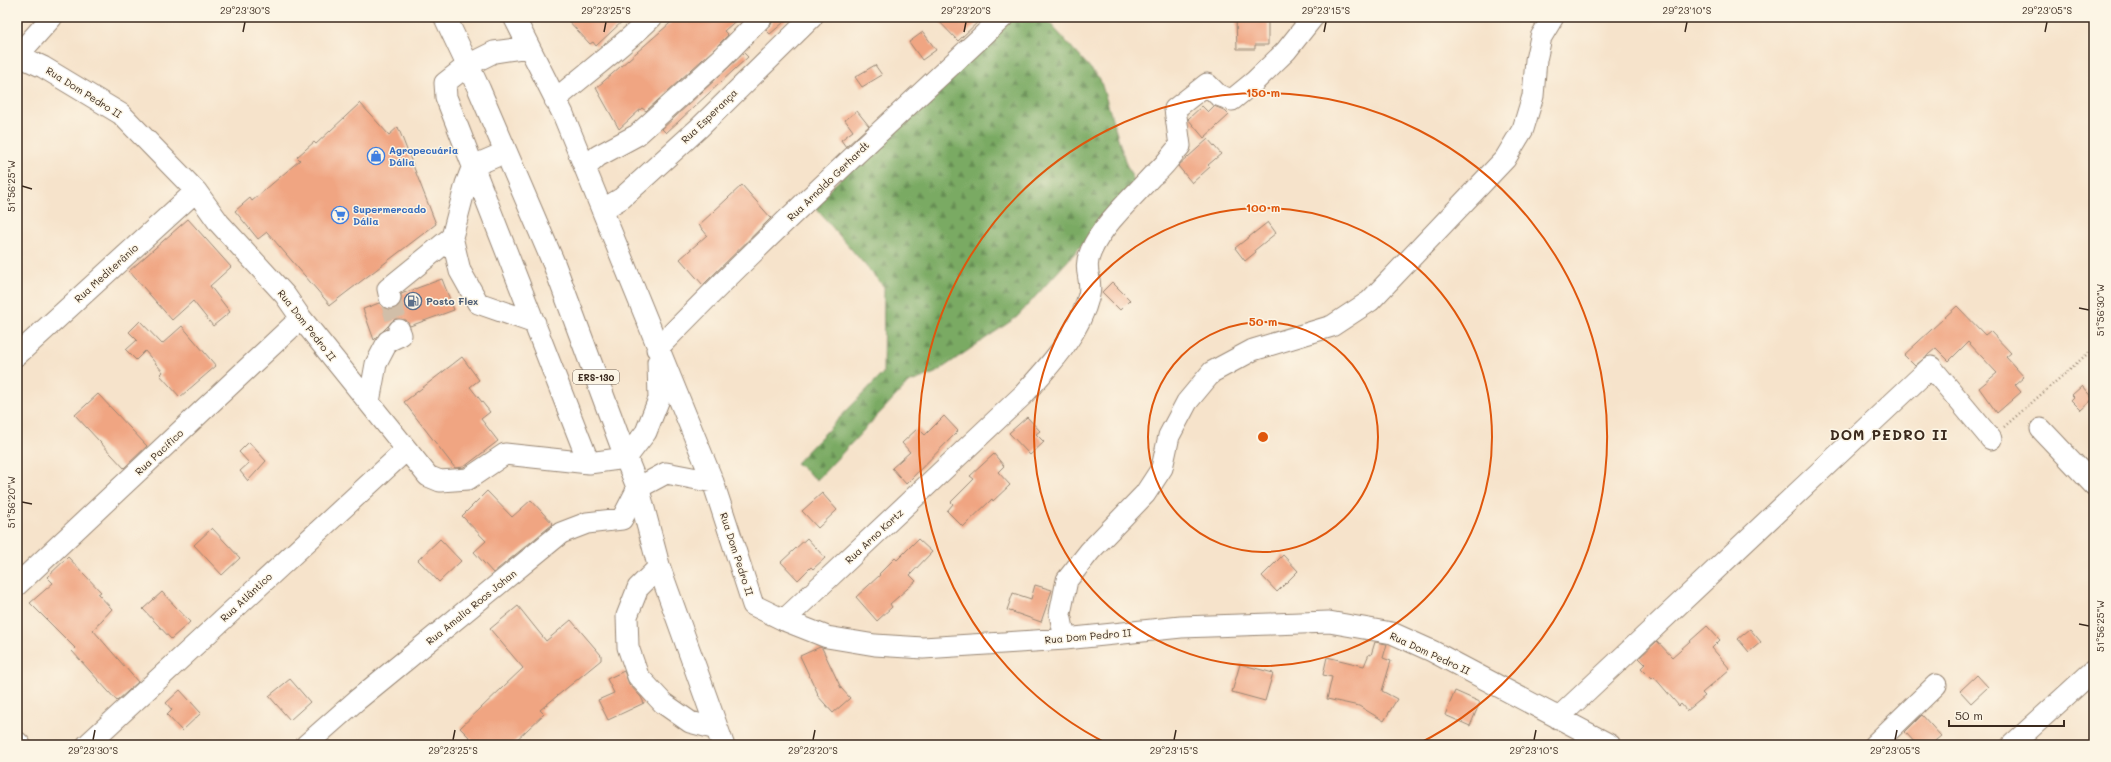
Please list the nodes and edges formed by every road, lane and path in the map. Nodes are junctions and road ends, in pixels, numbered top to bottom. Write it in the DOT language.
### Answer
graph roads {
  1 [pos="52,17"];
  2 [pos="445,17"];
  3 [pos="510,17"];
  4 [pos="514,17"];
  5 [pos="652,17"];
  6 [pos="762,17"];
  7 [pos="812,17"];
  8 [pos="1003,17"];
  9 [pos="1313,17"];
  10 [pos="1553,17"];
  11 [pos="529,47"];
  12 [pos="494,52"];
  13 [pos="17,55"];
  14 [pos="468,65"];
  15 [pos="555,100"];
  16 [pos="506,152"];
  17 [pos="473,166"];
  18 [pos="585,168"];
  19 [pos="196,191"];
  20 [pos="602,210"];
  21 [pos="452,237"];
  22 [pos="390,298"];
  23 [pos="301,318"];
  24 [pos="535,323"];
  25 [pos="399,330"];
  26 [pos="2094,348"];
  27 [pos="657,349"];
  28 [pos="17,355"];
  29 [pos="369,402"];
  30 [pos="2041,429"];
  31 [pos="1991,439"];
  32 [pos="406,450"];
  33 [pos="626,458"];
  34 [pos="589,463"];
  35 [pos="713,482"];
  36 [pos="2094,485"];
  37 [pos="638,488"];
  38 [pos="660,567"];
  39 [pos="17,586"];
  40 [pos="784,620"];
  41 [pos="1065,639"];
  42 [pos="2094,670"];
  43 [pos="1936,685"];
  44 [pos="1558,718"];
  45 [pos="720,737"];
  46 [pos="17,742"];
  47 [pos="20,745"];
  48 [pos="87,745"];
  49 [pos="306,745"];
  50 [pos="1610,745"];
  51 [pos="1874,745"];
  52 [pos="2012,745"];
  1 -- 13 [label="street"];
  2 -- 14 [label="main road, ERS-130"];
  3 -- 12 [label="street"];
  4 -- 11 [label="street, Rua Dom Pedro II"];
  5 -- 15 [label="street"];
  6 -- 18 [label="street"];
  7 -- 20 [label="street, Rua Esperança"];
  8 -- 27 [label="street, Rua Arnoldo Gerhardt"];
  9 -- 40 [label="street, Rua Arno Kortz"];
  10 -- 41 [label="street"];
  11 -- 12 [label="street"];
  11 -- 15 [label="street, Rua Dom Pedro II"];
  12 -- 14 [label="street"];
  13 -- 19 [label="street, Rua Dom Pedro II"];
  14 -- 16 [label="main road, ERS-130"];
  14 -- 17 [label="street"];
  15 -- 18 [label="street, Rua Dom Pedro II"];
  16 -- 17 [label="street"];
  16 -- 33 [label="main road, ERS-130"];
  17 -- 21 [label="street"];
  17 -- 24 [label="street"];
  18 -- 20 [label="street, Rua Dom Pedro II"];
  19 -- 23 [label="street, Rua Dom Pedro II"];
  19 -- 28 [label="street, Rua Mediterânio"];
  20 -- 27 [label="street, Rua Dom Pedro II"];
  21 -- 22 [label="street"];
  21 -- 24 [label="street"];
  23 -- 29 [label="street, Rua Dom Pedro II"];
  23 -- 39 [label="street, Rua Pacífico"];
  24 -- 34 [label="street"];
  25 -- 29 [label="street"];
  26 -- 31 [label="path"];
  27 -- 33 [label="street"];
  27 -- 35 [label="street, Rua Dom Pedro II"];
  29 -- 32 [label="street, Rua Dom Pedro II"];
  30 -- 36 [label="street"];
  31 -- 44 [label="street"];
  32 -- 34 [label="street, Rua Dom Pedro II"];
  32 -- 48 [label="street, Rua Atlântico"];
  33 -- 34 [label="street, Rua Dom Pedro II"];
  33 -- 37 [label="main road, ERS-130"];
  35 -- 37 [label="street"];
  35 -- 40 [label="street, Rua Dom Pedro II"];
  37 -- 38 [label="main road, ERS-130"];
  37 -- 49 [label="street, Rua Amalia Roos Johan"];
  38 -- 45 [label="main road, ERS-130"];
  38 -- 45 [label="street"];
  40 -- 41 [label="street, Rua Dom Pedro II"];
  41 -- 44 [label="street, Rua Dom Pedro II"];
  42 -- 52 [label="street"];
  43 -- 51 [label="street"];
  44 -- 50 [label="street, Rua Dom Pedro II"];
  46 -- 47 [label="street"];
}
